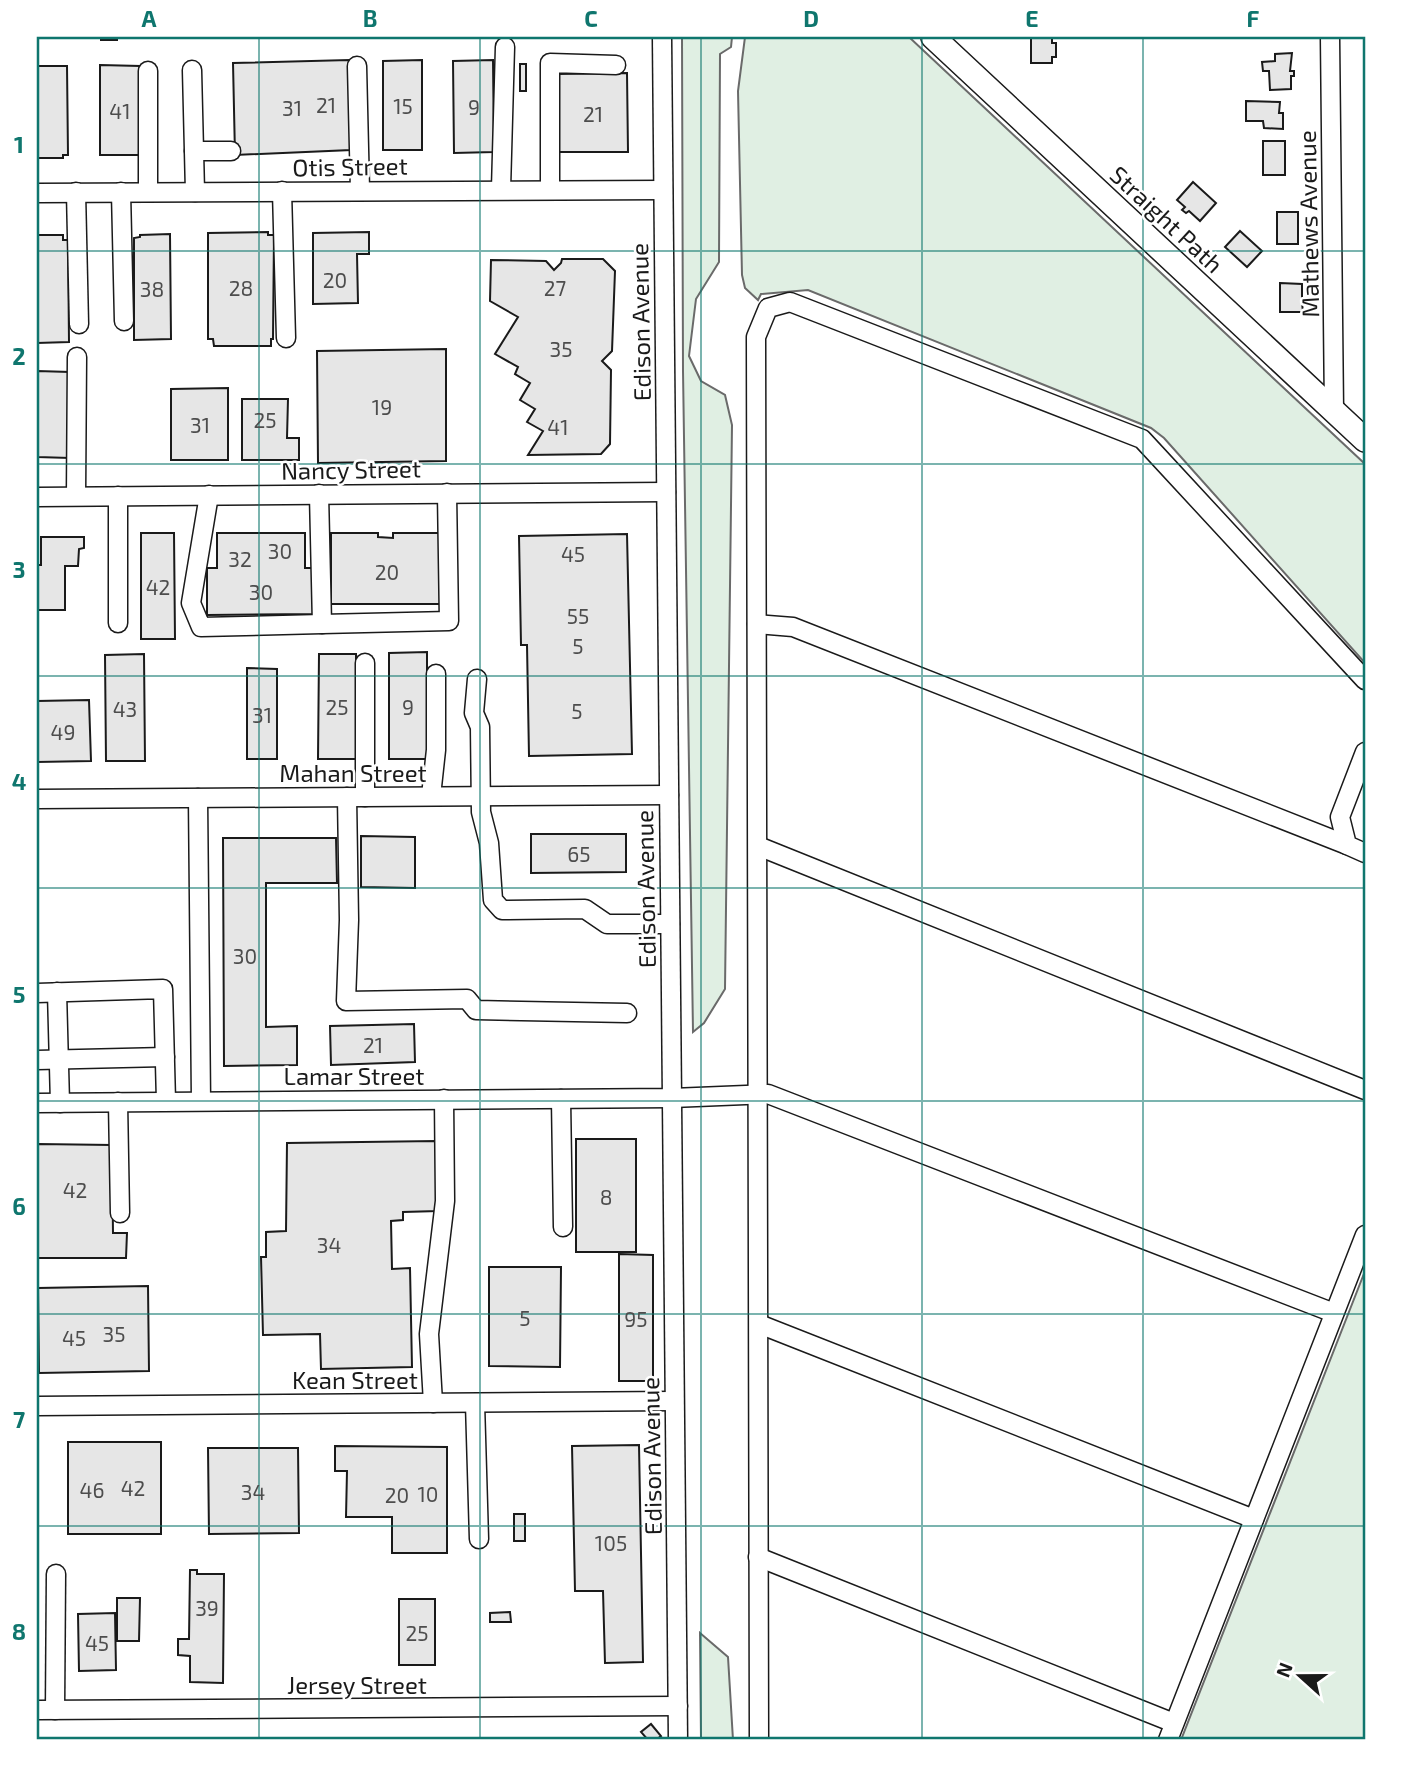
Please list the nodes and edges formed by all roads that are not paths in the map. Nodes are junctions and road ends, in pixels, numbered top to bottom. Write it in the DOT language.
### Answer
graph roads {
  1 [pos="662,37"];
  2 [pos="1331,37"];
  3 [pos="937,39"];
  4 [pos="505,47"];
  5 [pos="616,65"];
  6 [pos="357,66"];
  7 [pos="192,70"];
  8 [pos="148,71"];
  9 [pos="194,151"];
  10 [pos="231,151"];
  11 [pos="500,189"];
  12 [pos="550,189"];
  13 [pos="360,190"];
  14 [pos="663,190"];
  15 [pos="282,191"];
  16 [pos="76,192"];
  17 [pos="121,192"];
  18 [pos="148,192"];
  19 [pos="194,192"];
  20 [pos="37,193"];
  21 [pos="124,321"];
  22 [pos="79,324"];
  23 [pos="286,338"];
  24 [pos="77,356"];
  25 [pos="1334,411"];
  26 [pos="1365,440"];
  27 [pos="666,492"];
  28 [pos="447,493"];
  29 [pos="319,494"];
  30 [pos="209,495"];
  31 [pos="76,496"];
  32 [pos="118,496"];
  33 [pos="37,497"];
  34 [pos="118,624"];
  35 [pos="322,624"];
  36 [pos="757,624"];
  37 [pos="365,663"];
  38 [pos="436,674"];
  39 [pos="477,679"];
  40 [pos="1365,680"];
  41 [pos="1365,752"];
  42 [pos="481,795"];
  43 [pos="669,795"];
  44 [pos="431,796"];
  45 [pos="356,797"];
  46 [pos="198,798"];
  47 [pos="37,799"];
  48 [pos="1347,845"];
  49 [pos="758,846"];
  50 [pos="1365,853"];
  51 [pos="670,924"];
  52 [pos="57,992"];
  53 [pos="37,993"];
  54 [pos="627,1013"];
  55 [pos="165,1057"];
  56 [pos="37,1060"];
  57 [pos="58,1060"];
  58 [pos="1365,1090"];
  59 [pos="759,1095"];
  60 [pos="672,1098"];
  61 [pos="444,1099"];
  62 [pos="561,1099"];
  63 [pos="166,1101"];
  64 [pos="201,1101"];
  65 [pos="60,1102"];
  66 [pos="118,1102"];
  67 [pos="37,1103"];
  68 [pos="120,1213"];
  69 [pos="563,1227"];
  70 [pos="1365,1235"];
  71 [pos="1334,1313"];
  72 [pos="759,1324"];
  73 [pos="674,1401"];
  74 [pos="433,1403"];
  75 [pos="475,1403"];
  76 [pos="37,1406"];
  77 [pos="1254,1519"];
  78 [pos="479,1539"];
  79 [pos="758,1557"];
  80 [pos="55,1574"];
  81 [pos="678,1706"];
  82 [pos="46,1710"];
  83 [pos="1171,1732"];
  84 [pos="678,1740"];
  85 [pos="758,1740"];
  1 -- 14 [label="street, Edison Avenue"];
  2 -- 25 [label="street, Mathews Avenue"];
  3 -- 25 [label="main road, Straight Path"];
  4 -- 11 [label="street"];
  5 -- 12 [label="street"];
  6 -- 13 [label="street"];
  7 -- 9 [label="street"];
  8 -- 18 [label="street"];
  9 -- 10 [label="street"];
  9 -- 19 [label="street"];
  11 -- 12 [label="street, Otis Street"];
  11 -- 13 [label="street, Otis Street"];
  12 -- 14 [label="street, Otis Street"];
  13 -- 15 [label="street, Otis Street"];
  14 -- 27 [label="street, Edison Avenue"];
  15 -- 19 [label="street, Otis Street"];
  15 -- 23 [label="street"];
  16 -- 17 [label="street, Otis Street"];
  16 -- 20 [label="street, Otis Street"];
  16 -- 22 [label="street"];
  17 -- 18 [label="street, Otis Street"];
  17 -- 21 [label="street"];
  18 -- 19 [label="street, Otis Street"];
  24 -- 31 [label="street"];
  25 -- 26 [label="main road, Straight Path"];
  27 -- 28 [label="street, Nancy Street"];
  27 -- 43 [label="street, Edison Avenue"];
  28 -- 29 [label="street, Nancy Street"];
  28 -- 35 [label="street"];
  29 -- 30 [label="street, Nancy Street"];
  29 -- 35 [label="street"];
  30 -- 32 [label="street, Nancy Street"];
  30 -- 35 [label="street"];
  31 -- 32 [label="street, Nancy Street"];
  31 -- 33 [label="street, Nancy Street"];
  32 -- 34 [label="street"];
  36 -- 40 [label="street"];
  36 -- 48 [label="street"];
  36 -- 49 [label="street"];
  37 -- 45 [label="street"];
  38 -- 44 [label="street"];
  39 -- 42 [label="street"];
  41 -- 48 [label="street"];
  42 -- 43 [label="street, Mahan Street"];
  42 -- 44 [label="street, Mahan Street"];
  42 -- 51 [label="street"];
  43 -- 51 [label="street, Edison Avenue"];
  44 -- 45 [label="street, Mahan Street"];
  45 -- 46 [label="street, Mahan Street"];
  45 -- 54 [label="street"];
  46 -- 47 [label="street, Mahan Street"];
  46 -- 64 [label="street"];
  48 -- 50 [label="street"];
  49 -- 58 [label="street"];
  49 -- 59 [label="street"];
  51 -- 60 [label="street, Edison Avenue"];
  52 -- 53 [label="street"];
  52 -- 55 [label="street"];
  52 -- 57 [label="street"];
  55 -- 57 [label="street"];
  55 -- 63 [label="street"];
  56 -- 57 [label="street"];
  57 -- 65 [label="street"];
  59 -- 60 [label="street, Lamar Street"];
  59 -- 71 [label="street, Lamar Street"];
  59 -- 72 [label="street"];
  60 -- 62 [label="street, Lamar Street"];
  60 -- 73 [label="street, Edison Avenue"];
  61 -- 62 [label="street, Lamar Street"];
  61 -- 64 [label="street, Lamar Street"];
  61 -- 74 [label="street"];
  62 -- 69 [label="street"];
  63 -- 64 [label="street, Lamar Street"];
  63 -- 66 [label="street, Lamar Street"];
  65 -- 66 [label="street, Lamar Street"];
  65 -- 67 [label="street, Lamar Street"];
  66 -- 68 [label="street"];
  70 -- 71 [label="street"];
  71 -- 77 [label="street"];
  72 -- 77 [label="street"];
  72 -- 79 [label="street"];
  73 -- 75 [label="street, Kean Street"];
  73 -- 81 [label="street, Edison Avenue"];
  74 -- 75 [label="street, Kean Street"];
  74 -- 76 [label="street, Kean Street"];
  75 -- 78 [label="street"];
  77 -- 83 [label="street"];
  79 -- 83 [label="street"];
  79 -- 85 [label="street"];
  80 -- 82 [label="street"];
  81 -- 82 [label="street, Jersey Street"];
  81 -- 84 [label="street, Edison Avenue"];
}
